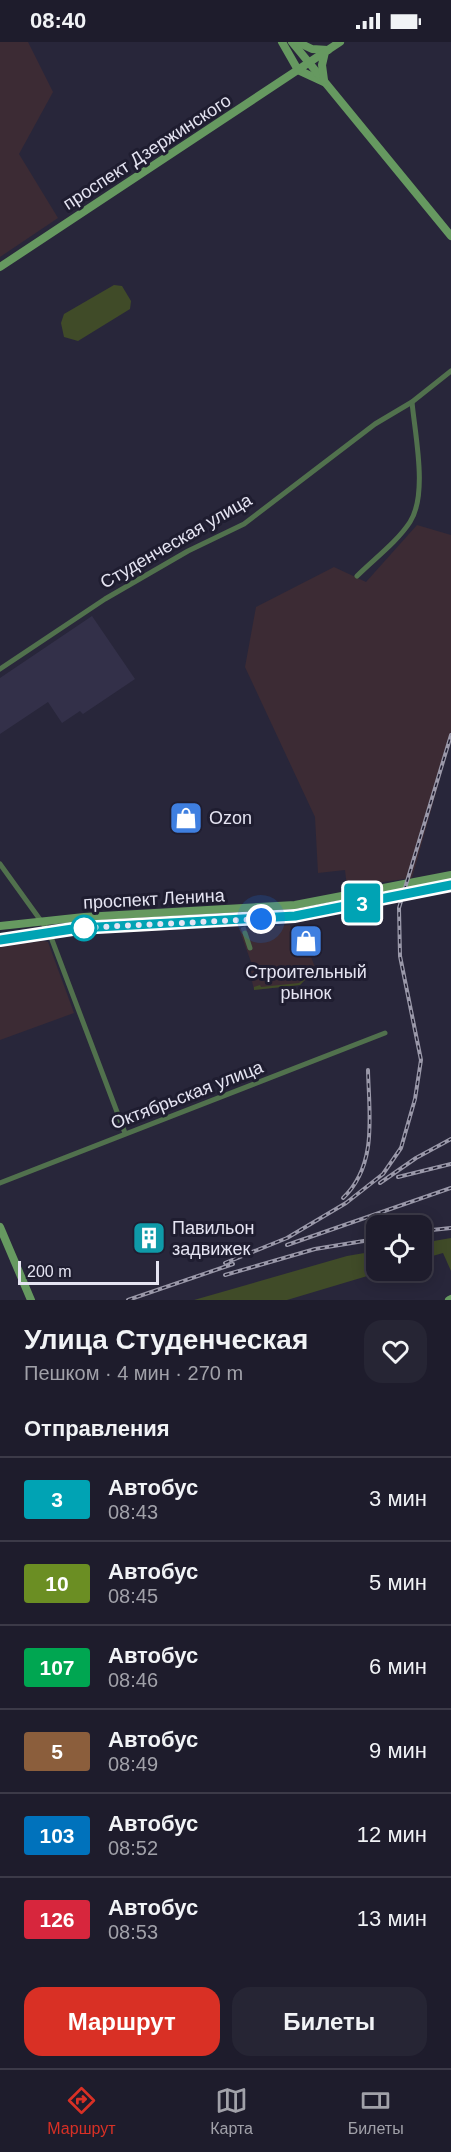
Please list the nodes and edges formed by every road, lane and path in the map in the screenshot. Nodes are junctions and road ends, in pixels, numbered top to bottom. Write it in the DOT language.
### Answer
graph roads {
  1 [pos="282,42"];
  2 [pos="292,42"];
  3 [pos="297,42"];
  4 [pos="340,42"];
  5 [pos="327,51"];
  6 [pos="289,57"];
  7 [pos="310,63"];
  8 [pos="298,70"];
  9 [pos="287,78"];
  10 [pos="325,83"];
  11 [pos="451,236"];
  12 [pos="0,267"];
  13 [pos="451,371"];
  14 [pos="412,402"];
  15 [pos="357,576"];
  16 [pos="0,669"];
  17 [pos="0,864"];
  18 [pos="451,875"];
  19 [pos="451,885"];
  20 [pos="40,921"];
  21 [pos="0,926"];
  22 [pos="49,932"];
  23 [pos="245,933"];
  24 [pos="0,940"];
  25 [pos="250,948"];
  26 [pos="385,1033"];
  27 [pos="125,1133"];
  28 [pos="0,1183"];
  29 [pos="0,1227"];
  30 [pos="31,1300"];
  1 -- 6 [label="main road"];
  2 -- 7 [label="main road"];
  3 -- 5 [label="main road"];
  4 -- 5 [label="main road, проспект Дзержинского"];
  5 -- 7 [label="main road, проспект Дзержинского"];
  5 -- 10 [label="main road"];
  6 -- 8 [label="main road"];
  6 -- 9 [label="main road"];
  7 -- 8 [label="main road, проспект Дзержинского"];
  7 -- 10 [label="main road"];
  8 -- 9 [label="main road, проспект Дзержинского"];
  8 -- 10 [label="main road"];
  9 -- 12 [label="main road, проспект Дзержинского"];
  10 -- 11 [label="main road"];
  13 -- 14 [label="street, Студенческая улица"];
  14 -- 15 [label="street"];
  14 -- 16 [label="street, Студенческая улица"];
  17 -- 20 [label="street"];
  18 -- 20 [label="main road, проспект Ленина"];
  19 -- 22 [label="main road, проспект Ленина"];
  20 -- 21 [label="main road, проспект Ленина"];
  20 -- 22 [label="street"];
  22 -- 24 [label="main road, проспект Ленина"];
  22 -- 27 [label="street"];
  23 -- 25 [label="street"];
  26 -- 27 [label="street, Октябрьская улица"];
  27 -- 28 [label="street, Октябрьская улица"];
  29 -- 30 [label="main road"];
}
